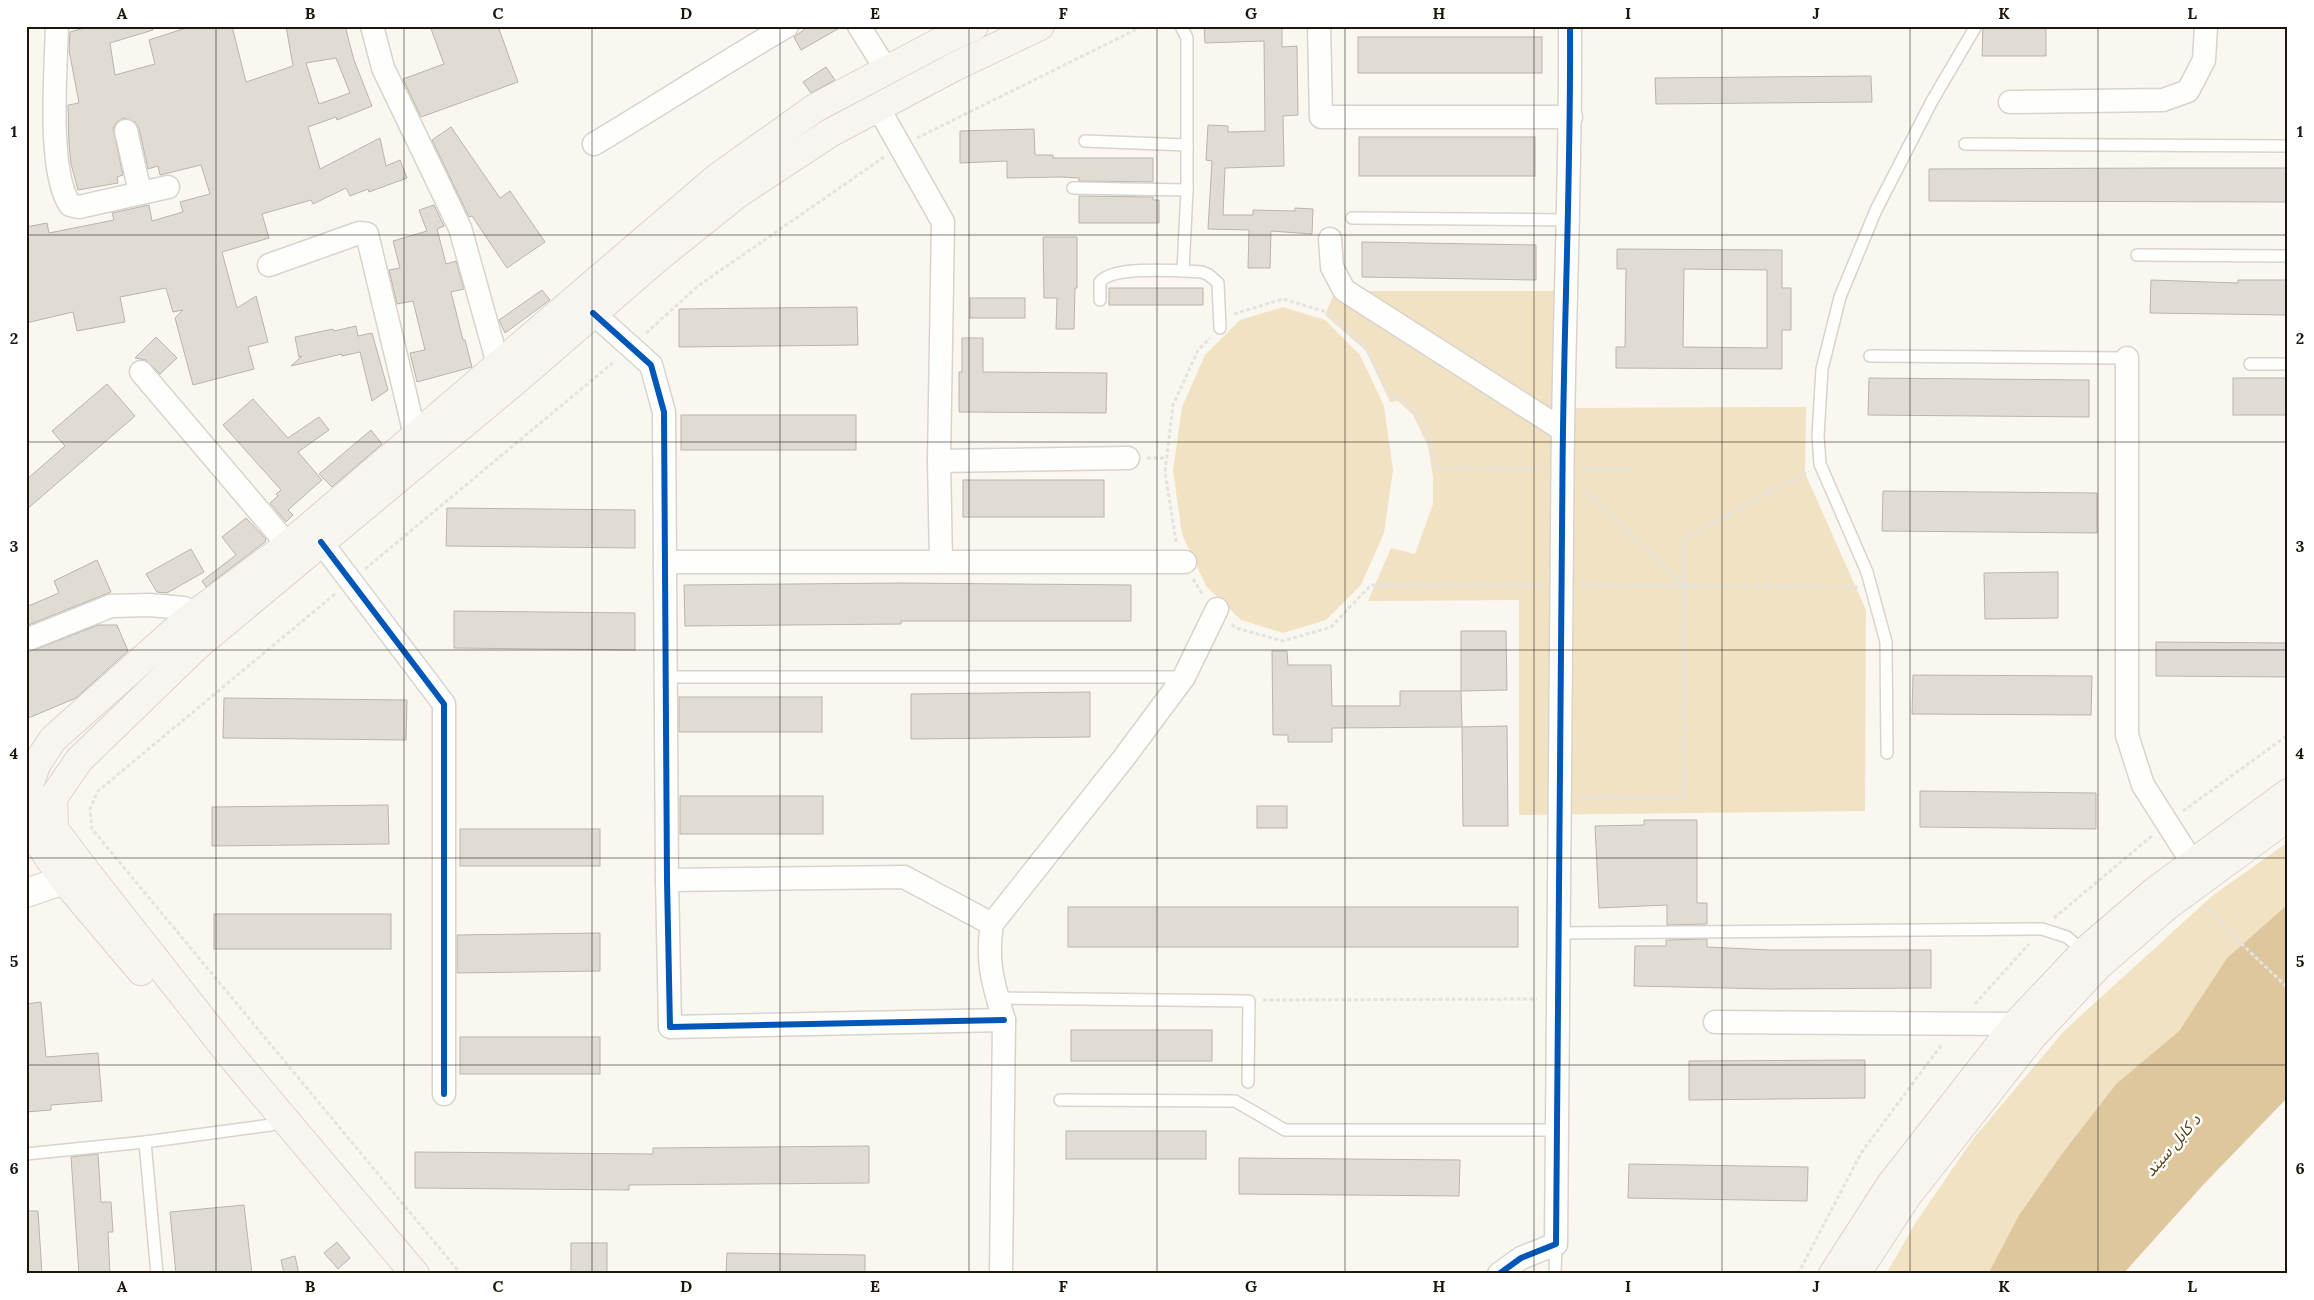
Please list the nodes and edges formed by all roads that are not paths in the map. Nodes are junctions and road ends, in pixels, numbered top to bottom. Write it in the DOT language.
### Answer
graph roads {
  1 [pos="57,26"];
  2 [pos="372,26"];
  3 [pos="787,26"];
  4 [pos="859,26"];
  5 [pos="974,26"];
  6 [pos="1040,26"];
  7 [pos="1181,26"];
  8 [pos="1319,26"];
  9 [pos="1570,26"];
  10 [pos="1976,26"];
  11 [pos="2206,26"];
  12 [pos="878,76"];
  13 [pos="2010,102"];
  14 [pos="879,109"];
  15 [pos="1570,117"];
  16 [pos="126,131"];
  17 [pos="1085,141"];
  18 [pos="594,144"];
  19 [pos="1187,144"];
  20 [pos="1964,144"];
  21 [pos="2288,146"];
  22 [pos="168,187"];
  23 [pos="1073,188"];
  24 [pos="1187,190"];
  25 [pos="140,192"];
  26 [pos="1352,218"];
  27 [pos="1568,220"];
  28 [pos="1330,239"];
  29 [pos="2137,256"];
  30 [pos="2288,256"];
  31 [pos="269,265"];
  32 [pos="1183,271"];
  33 [pos="1100,300"];
  34 [pos="593,313"];
  35 [pos="1220,328"];
  36 [pos="1870,356"];
  37 [pos="2127,358"];
  38 [pos="2250,364"];
  39 [pos="2288,364"];
  40 [pos="141,372"];
  41 [pos="506,373"];
  42 [pos="1563,430"];
  43 [pos="415,435"];
  44 [pos="1128,458"];
  45 [pos="939,461"];
  46 [pos="321,542"];
  47 [pos="288,545"];
  48 [pos="665,562"];
  49 [pos="941,562"];
  50 [pos="1185,562"];
  51 [pos="1217,609"];
  52 [pos="187,620"];
  53 [pos="26,640"];
  54 [pos="666,677"];
  55 [pos="1184,677"];
  56 [pos="1887,753"];
  57 [pos="2288,793"];
  58 [pos="2288,817"];
  59 [pos="74,874"];
  60 [pos="2196,876"];
  61 [pos="667,880"];
  62 [pos="26,893"];
  63 [pos="992,924"];
  64 [pos="1558,933"];
  65 [pos="2084,952"];
  66 [pos="997,998"];
  67 [pos="1004,1020"];
  68 [pos="1715,1022"];
  69 [pos="2016,1024"];
  70 [pos="1248,1082"];
  71 [pos="444,1094"];
  72 [pos="1060,1100"];
  73 [pos="271,1125"];
  74 [pos="1557,1130"];
  75 [pos="144,1142"];
  76 [pos="26,1154"];
  77 [pos="1556,1244"];
  78 [pos="157,1274"];
  79 [pos="396,1274"];
  80 [pos="415,1274"];
  81 [pos="1001,1274"];
  82 [pos="1499,1274"];
  83 [pos="1555,1274"];
  84 [pos="1833,1274"];
  85 [pos="1856,1274"];
  1 -- 25 [label="street"];
  2 -- 41 [label="street"];
  3 -- 18 [label="street"];
  4 -- 12 [label="street"];
  5 -- 12 [label="main road"];
  6 -- 14 [label="main road"];
  7 -- 19 [label="lane"];
  8 -- 15 [label="street"];
  9 -- 15 [label="street"];
  10 -- 56 [label="lane"];
  11 -- 13 [label="street"];
  12 -- 41 [label="main road"];
  14 -- 34 [label="main road"];
  14 -- 45 [label="street"];
  15 -- 27 [label="street"];
  16 -- 25 [label="street"];
  17 -- 19 [label="lane"];
  19 -- 24 [label="lane"];
  20 -- 21 [label="lane"];
  22 -- 25 [label="street"];
  23 -- 24 [label="lane"];
  24 -- 32 [label="lane"];
  26 -- 27 [label="lane"];
  27 -- 42 [label="street"];
  28 -- 42 [label="street"];
  29 -- 30 [label="lane"];
  31 -- 43 [label="street"];
  32 -- 33 [label="lane"];
  32 -- 35 [label="lane"];
  34 -- 41 [label="main road"];
  34 -- 48 [label="street"];
  36 -- 37 [label="lane"];
  37 -- 60 [label="street"];
  38 -- 39 [label="lane"];
  40 -- 47 [label="street"];
  41 -- 43 [label="main road"];
  41 -- 46 [label="main road"];
  42 -- 64 [label="street"];
  43 -- 47 [label="main road"];
  44 -- 45 [label="street"];
  45 -- 49 [label="street"];
  46 -- 59 [label="main road"];
  46 -- 71 [label="street"];
  47 -- 52 [label="main road"];
  48 -- 49 [label="street"];
  48 -- 54 [label="street"];
  49 -- 50 [label="street"];
  51 -- 55 [label="street"];
  52 -- 53 [label="street"];
  52 -- 59 [label="main road"];
  54 -- 55 [label="lane"];
  54 -- 61 [label="street"];
  55 -- 63 [label="street"];
  57 -- 60 [label="main road"];
  58 -- 60 [label="main road"];
  59 -- 62 [label="street"];
  59 -- 73 [label="main road"];
  59 -- 80 [label="main road"];
  60 -- 65 [label="main road"];
  60 -- 85 [label="main road"];
  61 -- 63 [label="street"];
  61 -- 67 [label="street"];
  63 -- 66 [label="street"];
  64 -- 65 [label="lane"];
  64 -- 74 [label="street"];
  65 -- 69 [label="main road"];
  66 -- 67 [label="street"];
  66 -- 70 [label="lane"];
  67 -- 81 [label="street"];
  68 -- 69 [label="street"];
  69 -- 84 [label="main road"];
  72 -- 74 [label="lane"];
  73 -- 75 [label="lane"];
  73 -- 79 [label="main road"];
  74 -- 77 [label="street"];
  75 -- 76 [label="lane"];
  75 -- 78 [label="lane"];
  77 -- 82 [label="street"];
  77 -- 83 [label="lane"];
}
